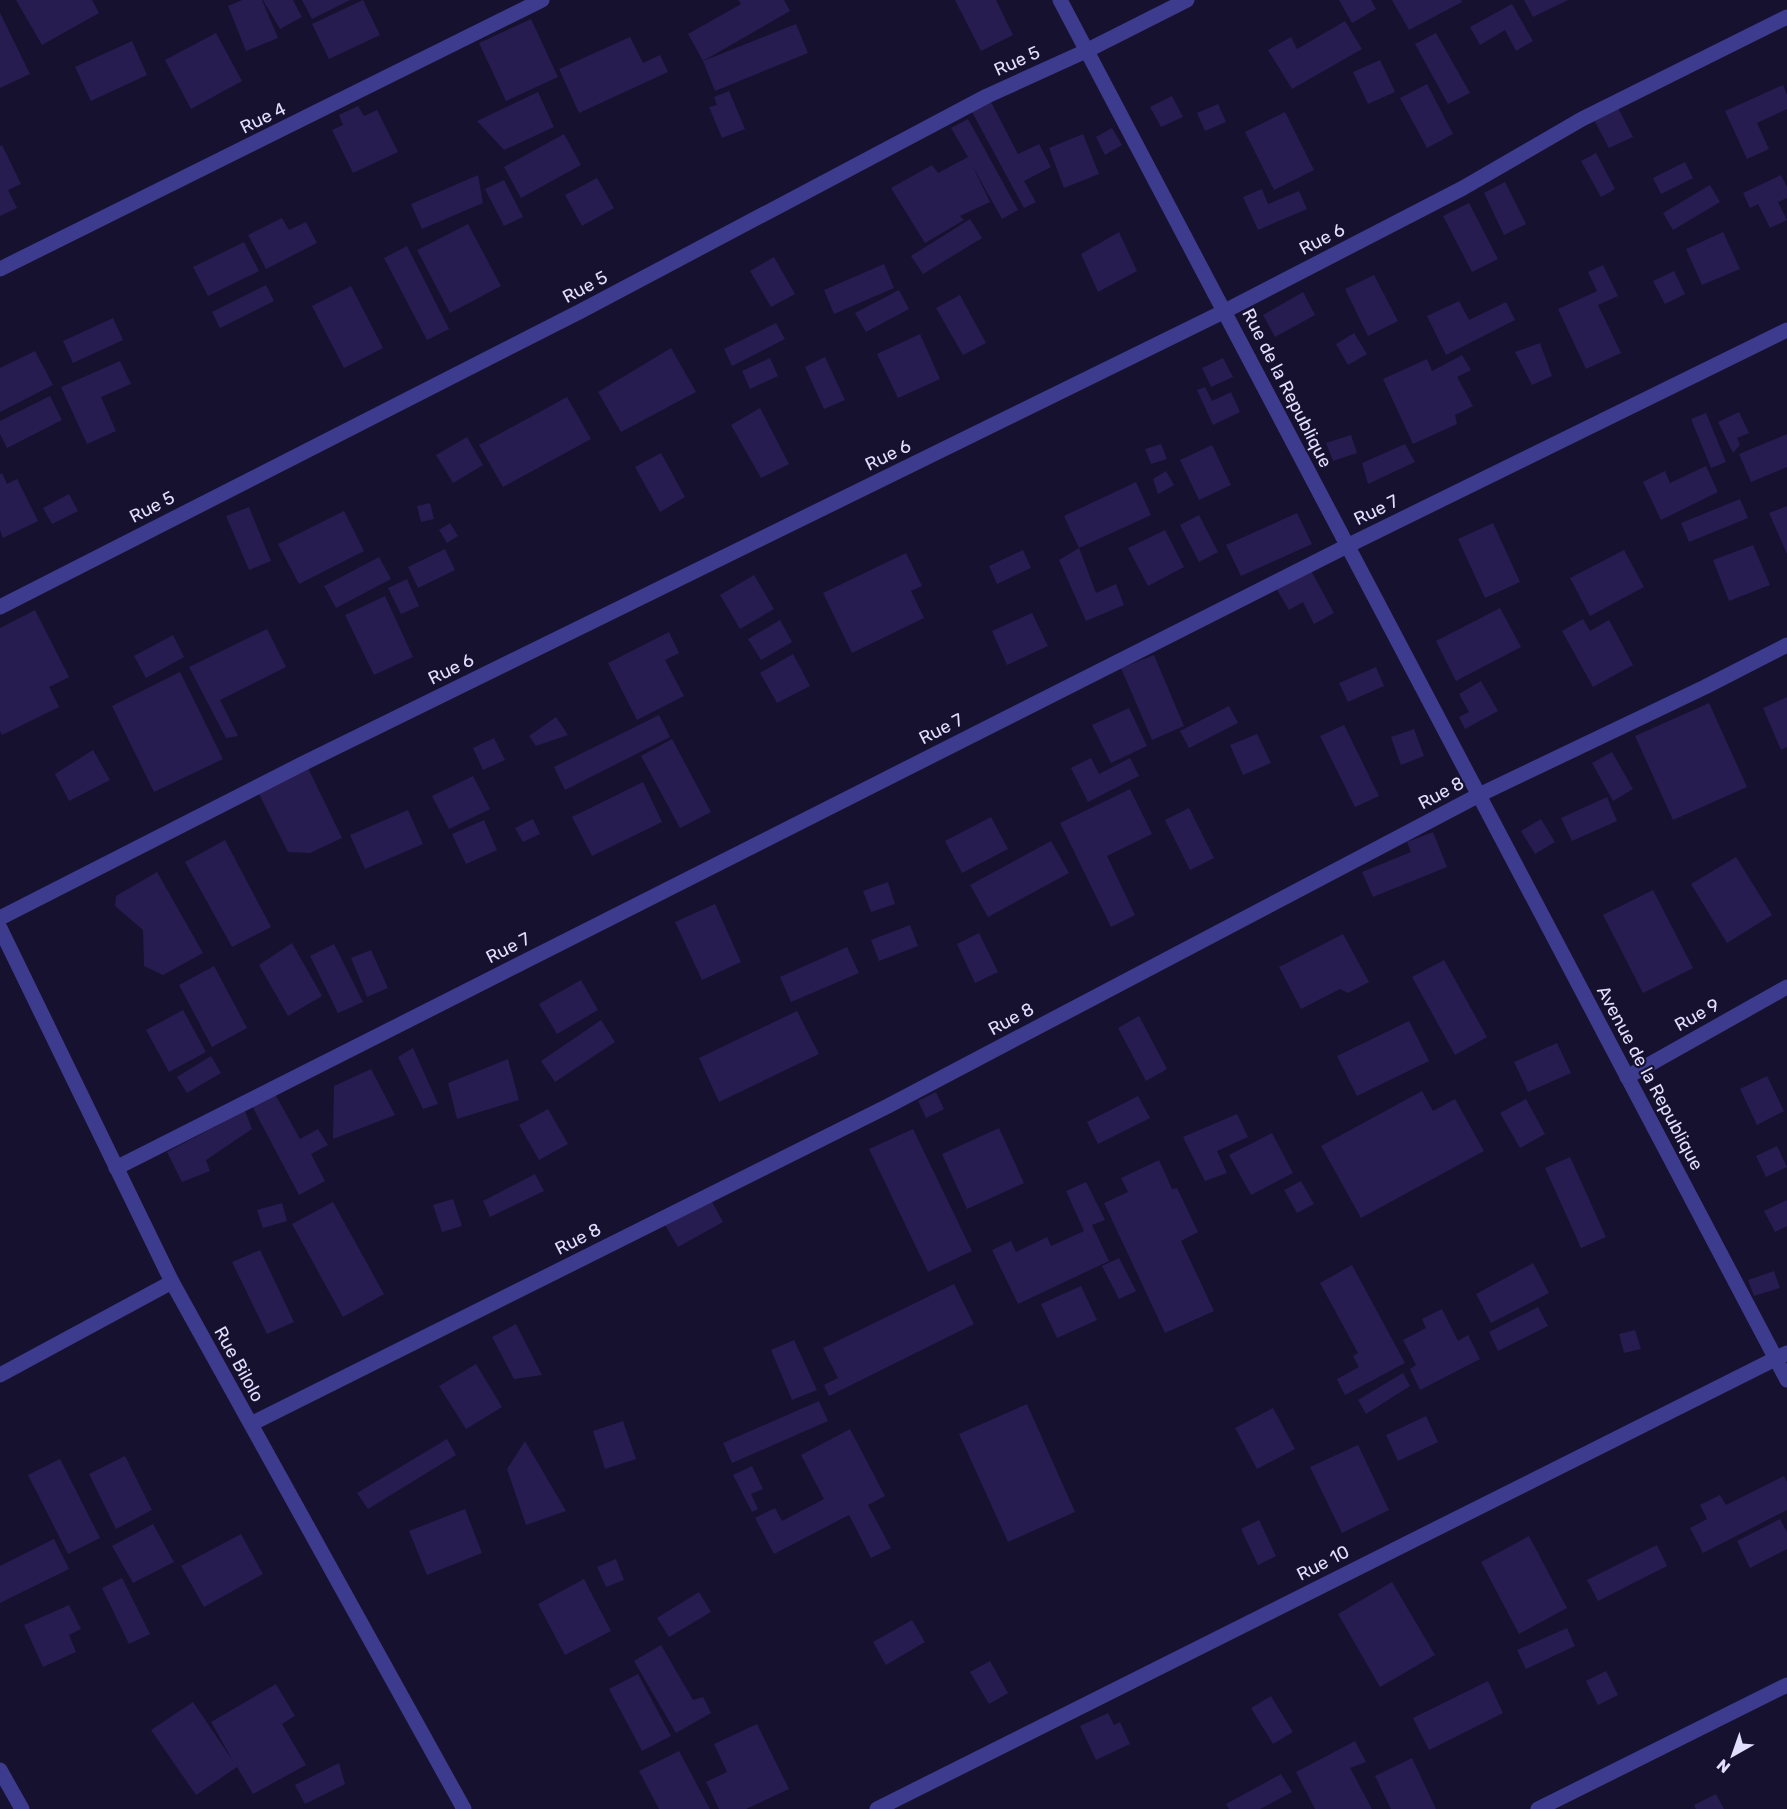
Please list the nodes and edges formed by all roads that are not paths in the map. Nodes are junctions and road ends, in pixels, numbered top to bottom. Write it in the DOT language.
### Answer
graph roads {
  1 [pos="542,0"];
  2 [pos="1060,0"];
  3 [pos="1187,0"];
  4 [pos="1787,16"];
  5 [pos="1086,51"];
  6 [pos="0,269"];
  7 [pos="1226,311"];
  8 [pos="1787,330"];
  9 [pos="1347,546"];
  10 [pos="0,607"];
  11 [pos="1787,645"];
  12 [pos="1479,795"];
  13 [pos="0,918"];
  14 [pos="0,928"];
  15 [pos="1787,987"];
  16 [pos="1627,1077"];
  17 [pos="116,1168"];
  18 [pos="172,1282"];
  19 [pos="1782,1355"];
  20 [pos="0,1376"];
  21 [pos="1787,1380"];
  22 [pos="250,1424"];
  23 [pos="1787,1685"];
  24 [pos="0,1770"];
  25 [pos="22,1809"];
  26 [pos="464,1809"];
  27 [pos="877,1809"];
  28 [pos="1538,1809"];
  1 -- 6 [label="street, Rue 4"];
  2 -- 5 [label="street, Rue de la Republique"];
  3 -- 5 [label="street, Rue 5"];
  4 -- 7 [label="street, Rue 6"];
  5 -- 7 [label="street, Rue de la Republique"];
  5 -- 10 [label="street, Rue 5"];
  7 -- 9 [label="street, Rue de la Republique"];
  7 -- 13 [label="street, Rue 6"];
  8 -- 9 [label="street, Rue 7"];
  9 -- 12 [label="street, Rue de la Republique"];
  9 -- 17 [label="street, Rue 7"];
  11 -- 12 [label="street, Rue 8"];
  12 -- 16 [label="street, Avenue de la Republique"];
  12 -- 22 [label="street, Rue 8"];
  14 -- 17 [label="street, Rue Bilolo"];
  15 -- 16 [label="street, Rue 9"];
  16 -- 19 [label="street, Avenue de la Republique"];
  17 -- 18 [label="street, Rue Bilolo"];
  18 -- 20 [label="street"];
  18 -- 22 [label="street, Rue Bilolo"];
  19 -- 21 [label="street, Avenue de la Republique"];
  19 -- 27 [label="street, Rue 10"];
  22 -- 26 [label="street, Rue Bilolo"];
  23 -- 28 [label="street"];
  24 -- 25 [label="street"];
}
